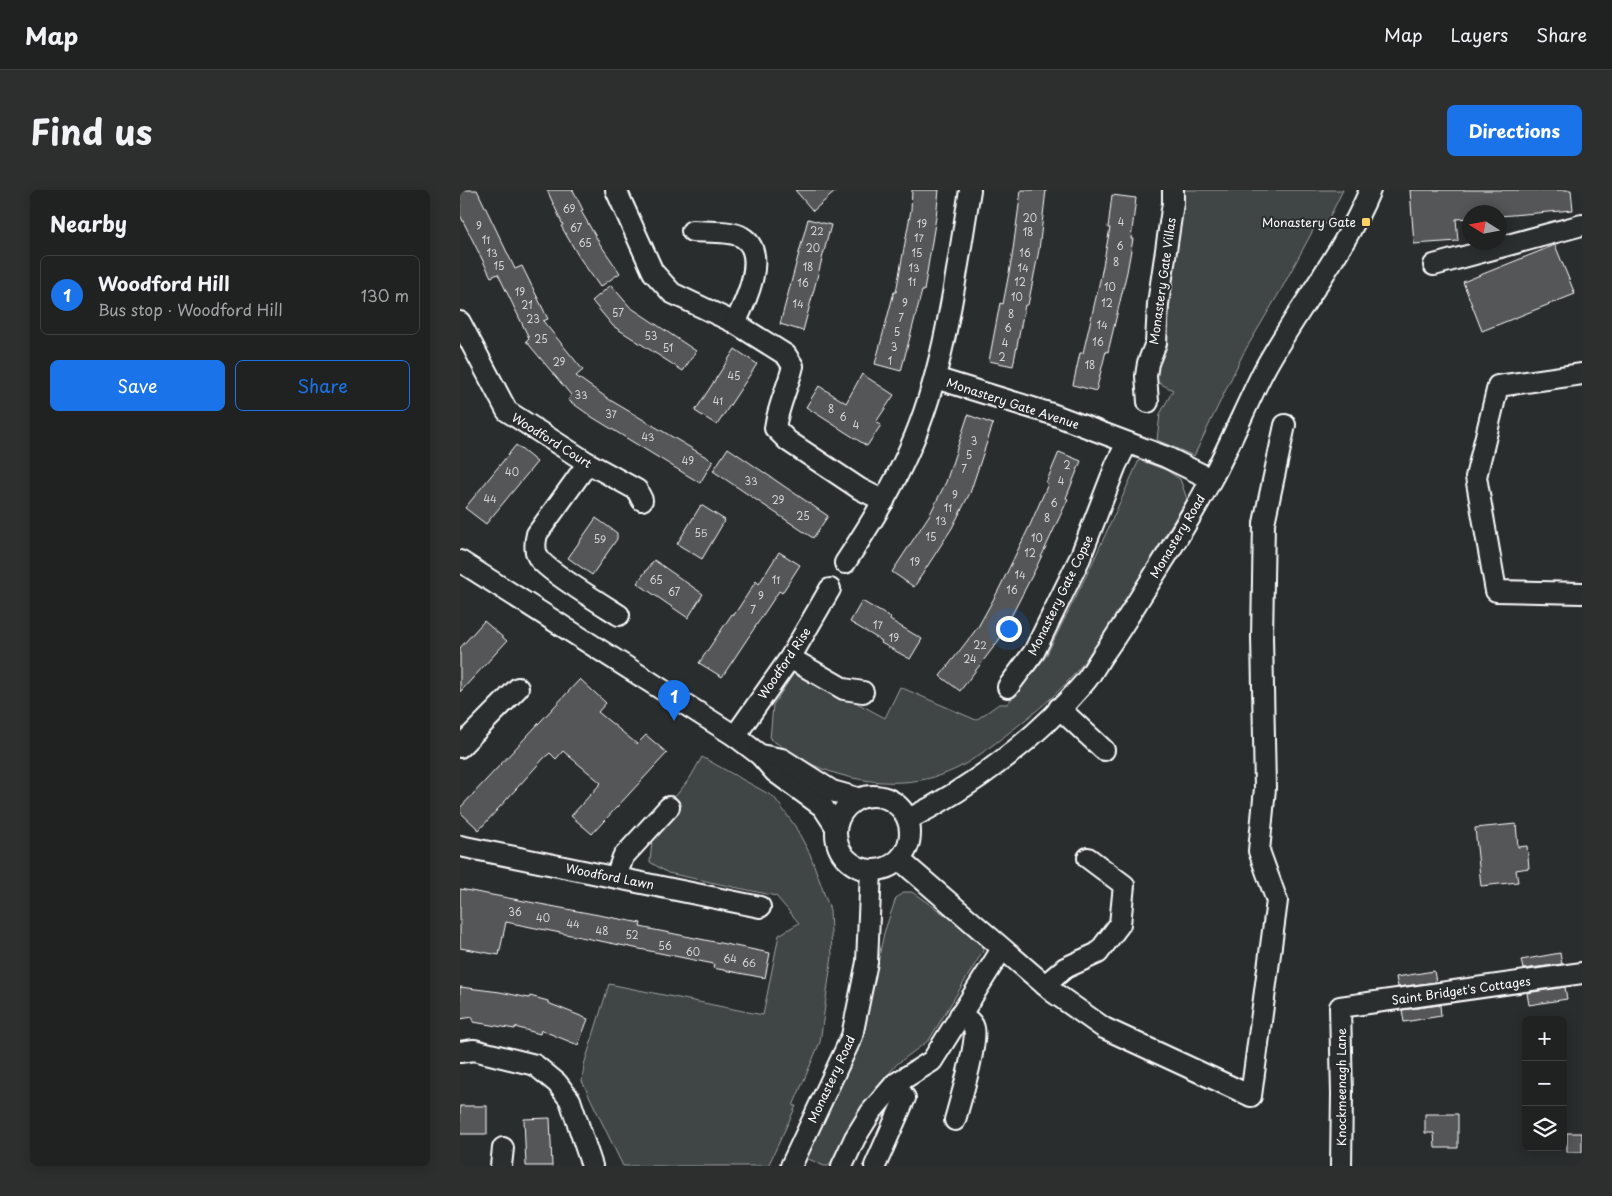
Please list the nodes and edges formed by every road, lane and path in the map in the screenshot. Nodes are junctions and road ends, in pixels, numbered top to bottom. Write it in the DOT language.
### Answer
graph roads {
  1 [pos="616,190"];
  2 [pos="970,190"];
  3 [pos="1173,190"];
  4 [pos="1370,190"];
  5 [pos="1582,225"];
  6 [pos="692,232"];
  7 [pos="1434,265"];
  8 [pos="735,323"];
  9 [pos="462,332"];
  10 [pos="1582,374"];
  11 [pos="935,378"];
  12 [pos="1148,402"];
  13 [pos="1285,426"];
  14 [pos="1127,443"];
  15 [pos="588,462"];
  16 [pos="1211,479"];
  17 [pos="642,500"];
  18 [pos="884,501"];
  19 [pos="460,561"];
  20 [pos="846,563"];
  21 [pos="830,589"];
  22 [pos="1582,593"];
  23 [pos="619,614"];
  24 [pos="790,658"];
  25 [pos="1008,687"];
  26 [pos="518,688"];
  27 [pos="863,692"];
  28 [pos="1060,708"];
  29 [pos="735,736"];
  30 [pos="1099,737"];
  31 [pos="460,747"];
  32 [pos="760,755"];
  33 [pos="857,798"];
  34 [pos="669,807"];
  35 [pos="909,819"];
  36 [pos="836,828"];
  37 [pos="460,846"];
  38 [pos="1088,858"];
  39 [pos="900,860"];
  40 [pos="871,870"];
  41 [pos="616,877"];
  42 [pos="760,907"];
  43 [pos="1002,949"];
  44 [pos="1582,973"];
  45 [pos="1045,985"];
  46 [pos="1340,1007"];
  47 [pos="960,1016"];
  48 [pos="460,1052"];
  49 [pos="895,1084"];
  50 [pos="955,1120"];
  51 [pos="592,1166"];
  52 [pos="791,1166"];
  53 [pos="842,1166"];
  54 [pos="875,1166"];
  55 [pos="1341,1166"];
  1 -- 8 [label="street"];
  2 -- 11 [label="street, Monastery Gate Avenue"];
  3 -- 12 [label="street, Monastery Gate Villas"];
  4 -- 16 [label="street, Monastery Road"];
  5 -- 7 [label="street"];
  6 -- 8 [label="street"];
  8 -- 18 [label="street"];
  9 -- 15 [label="street, Woodford Court"];
  10 -- 22 [label="street"];
  11 -- 14 [label="street, Monastery Gate Avenue"];
  11 -- 18 [label="street"];
  13 -- 45 [label="street"];
  14 -- 16 [label="street, Monastery Gate Avenue"];
  14 -- 25 [label="street, Monastery Gate Copse"];
  15 -- 17 [label="street, Woodford Court"];
  15 -- 23 [label="street"];
  16 -- 28 [label="street, Monastery Road"];
  18 -- 20 [label="street"];
  19 -- 29 [label="street"];
  21 -- 24 [label="street, Woodford Rise"];
  24 -- 27 [label="street"];
  24 -- 29 [label="street, Woodford Rise"];
  26 -- 31 [label="street"];
  28 -- 30 [label="street"];
  28 -- 35 [label="street, Monastery Road"];
  29 -- 32 [label="street"];
  32 -- 33 [label="street"];
  32 -- 36 [label="street"];
  33 -- 35 [label="street"];
  33 -- 36 [label="street"];
  34 -- 41 [label="street"];
  35 -- 39 [label="street"];
  36 -- 40 [label="street"];
  37 -- 41 [label="street, Woodford Lawn"];
  38 -- 45 [label="street"];
  39 -- 40 [label="street"];
  39 -- 43 [label="street"];
  40 -- 52 [label="street, Monastery Road"];
  41 -- 42 [label="street, Woodford Lawn"];
  43 -- 45 [label="street"];
  43 -- 47 [label="street"];
  44 -- 46 [label="street, Saint Bridget's Cottages"];
  46 -- 55 [label="street, Knockmeenagh Lane"];
  47 -- 49 [label="street"];
  47 -- 50 [label="street"];
  48 -- 51 [label="street"];
  49 -- 53 [label="street"];
  49 -- 54 [label="street"];
}
